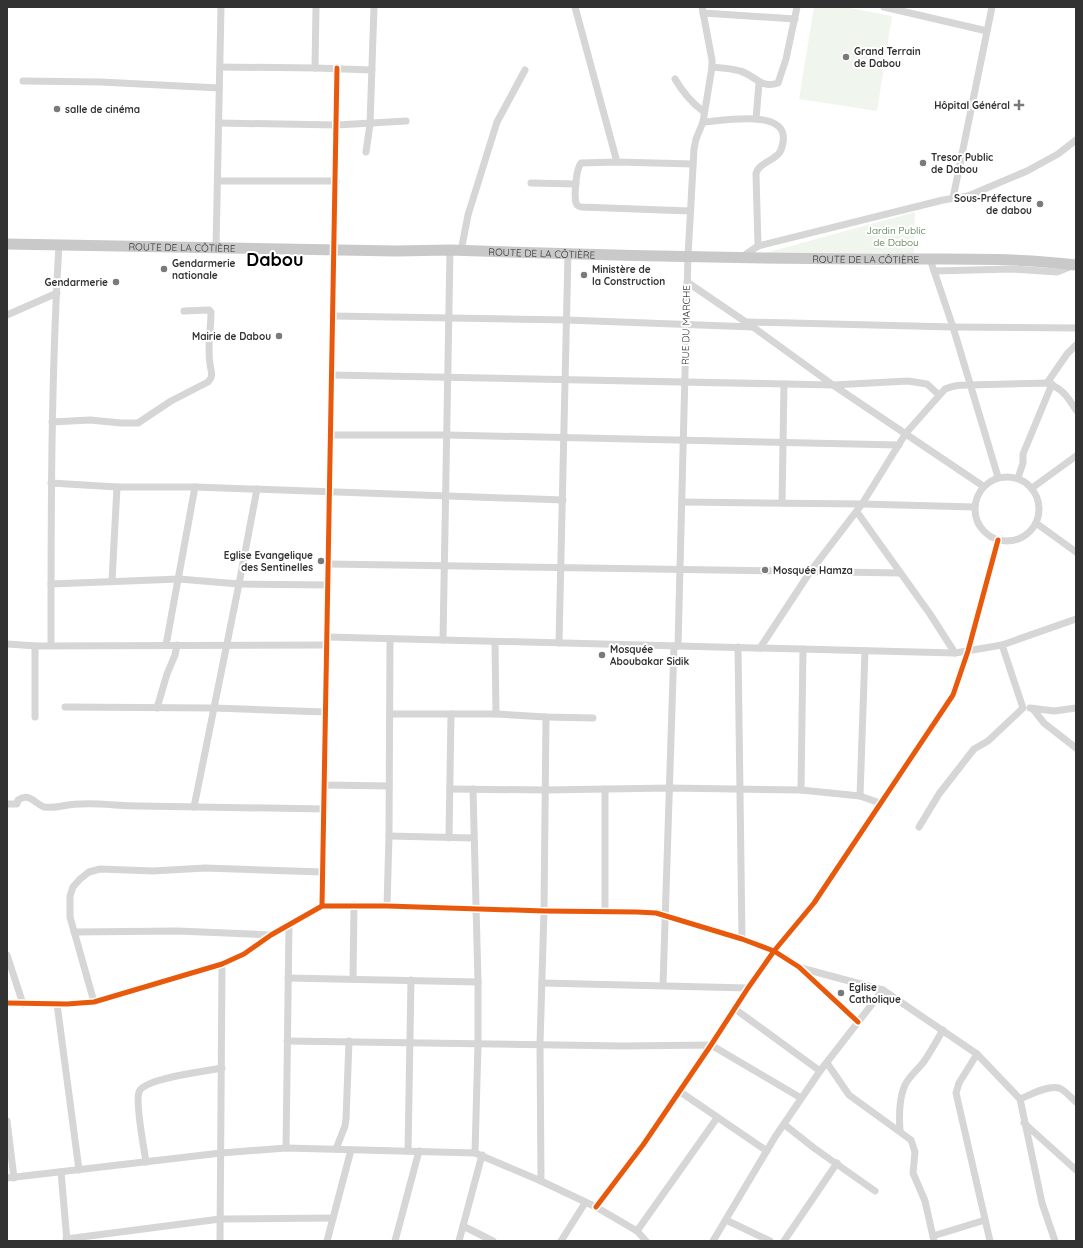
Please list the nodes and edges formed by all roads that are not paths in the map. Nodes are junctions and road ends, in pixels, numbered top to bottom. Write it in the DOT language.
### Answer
graph roads {
  1 [pos="220,7"];
  2 [pos="316,7"];
  3 [pos="374,7"];
  4 [pos="575,7"];
  5 [pos="797,7"];
  6 [pos="884,7"];
  7 [pos="992,7"];
  8 [pos="896,8"];
  9 [pos="703,10"];
  10 [pos="795,20"];
  11 [pos="987,31"];
  12 [pos="220,68"];
  13 [pos="315,68"];
  14 [pos="337,68"];
  15 [pos="712,68"];
  16 [pos="372,70"];
  17 [pos="525,70"];
  18 [pos="675,79"];
  19 [pos="23,81"];
  20 [pos="760,83"];
  21 [pos="219,88"];
  22 [pos="704,112"];
  23 [pos="756,118"];
  24 [pos="406,121"];
  25 [pos="703,122"];
  26 [pos="219,123"];
  27 [pos="370,124"];
  28 [pos="337,125"];
  29 [pos="1076,140"];
  30 [pos="366,152"];
  31 [pos="617,162"];
  32 [pos="693,164"];
  33 [pos="218,181"];
  34 [pos="336,181"];
  35 [pos="531,183"];
  36 [pos="576,184"];
  37 [pos="953,198"];
  38 [pos="690,211"];
  39 [pos="7,244"];
  40 [pos="60,245"];
  41 [pos="758,246"];
  42 [pos="216,248"];
  43 [pos="333,250"];
  44 [pos="450,250"];
  45 [pos="461,251"];
  46 [pos="568,254"];
  47 [pos="688,256"];
  48 [pos="742,258"];
  49 [pos="930,259"];
  50 [pos="962,264"];
  51 [pos="1075,265"];
  52 [pos="934,271"];
  53 [pos="687,282"];
  54 [pos="57,293"];
  55 [pos="184,311"];
  56 [pos="7,315"];
  57 [pos="332,316"];
  58 [pos="449,318"];
  59 [pos="567,320"];
  60 [pos="686,324"];
  61 [pos="750,324"];
  62 [pos="953,327"];
  63 [pos="1076,328"];
  64 [pos="1076,344"];
  65 [pos="331,375"];
  66 [pos="448,377"];
  67 [pos="566,379"];
  68 [pos="684,381"];
  69 [pos="784,384"];
  70 [pos="1050,384"];
  71 [pos="833,385"];
  72 [pos="970,386"];
  73 [pos="939,395"];
  74 [pos="1076,410"];
  75 [pos="52,422"];
  76 [pos="906,434"];
  77 [pos="330,435"];
  78 [pos="447,435"];
  79 [pos="564,438"];
  80 [pos="683,441"];
  81 [pos="783,443"];
  82 [pos="899,445"];
  83 [pos="1076,456"];
  84 [pos="998,477"];
  85 [pos="1018,478"];
  86 [pos="51,483"];
  87 [pos="983,486"];
  88 [pos="117,487"];
  89 [pos="195,487"];
  90 [pos="1032,488"];
  91 [pos="258,489"];
  92 [pos="329,492"];
  93 [pos="446,496"];
  94 [pos="563,500"];
  95 [pos="682,502"];
  96 [pos="782,503"];
  97 [pos="862,504"];
  98 [pos="974,507"];
  99 [pos="857,512"];
  100 [pos="1036,523"];
  101 [pos="998,540"];
  102 [pos="1076,552"];
  103 [pos="328,564"];
  104 [pos="445,566"];
  105 [pos="561,568"];
  106 [pos="680,570"];
  107 [pos="810,572"];
  108 [pos="900,573"];
  109 [pos="179,579"];
  110 [pos="112,581"];
  111 [pos="51,584"];
  112 [pos="239,584"];
  113 [pos="328,585"];
  114 [pos="1076,619"];
  115 [pos="390,639"];
  116 [pos="443,640"];
  117 [pos="327,641"];
  118 [pos="495,642"];
  119 [pos="559,643"];
  120 [pos="7,644"];
  121 [pos="51,645"];
  122 [pos="166,645"];
  123 [pos="177,645"];
  124 [pos="227,645"];
  125 [pos="1002,645"];
  126 [pos="35,646"];
  127 [pos="676,646"];
  128 [pos="738,647"];
  129 [pos="760,648"];
  130 [pos="803,649"];
  131 [pos="865,651"];
  132 [pos="968,651"];
  133 [pos="955,653"];
  134 [pos="66,707"];
  135 [pos="157,708"];
  136 [pos="214,708"];
  137 [pos="1023,708"];
  138 [pos="1076,708"];
  139 [pos="1033,709"];
  140 [pos="325,712"];
  141 [pos="390,714"];
  142 [pos="451,714"];
  143 [pos="496,714"];
  144 [pos="35,717"];
  145 [pos="546,717"];
  146 [pos="593,718"];
  147 [pos="1076,748"];
  148 [pos="324,784"];
  149 [pos="389,786"];
  150 [pos="670,788"];
  151 [pos="450,789"];
  152 [pos="473,789"];
  153 [pos="605,789"];
  154 [pos="739,789"];
  155 [pos="545,790"];
  156 [pos="801,790"];
  157 [pos="860,796"];
  158 [pos="880,803"];
  159 [pos="7,804"];
  160 [pos="194,807"];
  161 [pos="324,809"];
  162 [pos="919,827"];
  163 [pos="389,836"];
  164 [pos="449,838"];
  165 [pos="473,838"];
  166 [pos="323,872"];
  167 [pos="354,905"];
  168 [pos="322,906"];
  169 [pos="387,906"];
  170 [pos="475,908"];
  171 [pos="544,911"];
  172 [pos="605,911"];
  173 [pos="666,916"];
  174 [pos="289,924"];
  175 [pos="74,932"];
  176 [pos="271,935"];
  177 [pos="742,939"];
  178 [pos="774,951"];
  179 [pos="7,955"];
  180 [pos="222,964"];
  181 [pos="799,967"];
  182 [pos="288,978"];
  183 [pos="353,979"];
  184 [pos="411,980"];
  185 [pos="478,982"];
  186 [pos="542,983"];
  187 [pos="663,985"];
  188 [pos="748,988"];
  189 [pos="883,990"];
  190 [pos="94,1002"];
  191 [pos="7,1003"];
  192 [pos="23,1004"];
  193 [pos="56,1004"];
  194 [pos="735,1009"];
  195 [pos="858,1022"];
  196 [pos="943,1030"];
  197 [pos="287,1041"];
  198 [pos="349,1041"];
  199 [pos="410,1042"];
  200 [pos="478,1044"];
  201 [pos="540,1044"];
  202 [pos="712,1045"];
  203 [pos="977,1054"];
  204 [pos="828,1063"];
  205 [pos="222,1068"];
  206 [pos="820,1071"];
  207 [pos="679,1091"];
  208 [pos="801,1098"];
  209 [pos="1020,1099"];
  210 [pos="1076,1102"];
  211 [pos="717,1118"];
  212 [pos="7,1121"];
  213 [pos="1024,1123"];
  214 [pos="785,1125"];
  215 [pos="900,1131"];
  216 [pos="286,1148"];
  217 [pos="336,1149"];
  218 [pos="351,1150"];
  219 [pos="408,1151"];
  220 [pos="419,1151"];
  221 [pos="767,1151"];
  222 [pos="221,1153"];
  223 [pos="478,1154"];
  224 [pos="146,1162"];
  225 [pos="836,1163"];
  226 [pos="79,1170"];
  227 [pos="1076,1170"];
  228 [pos="61,1172"];
  229 [pos="10,1178"];
  230 [pos="541,1181"];
  231 [pos="875,1191"];
  232 [pos="585,1203"];
  233 [pos="596,1207"];
  234 [pos="333,1218"];
  235 [pos="220,1219"];
  236 [pos="726,1220"];
  237 [pos="985,1220"];
  238 [pos="463,1226"];
  239 [pos="637,1231"];
  240 [pos="934,1239"];
  241 [pos="66,1240"];
  242 [pos="220,1241"];
  243 [pos="327,1241"];
  244 [pos="395,1241"];
  245 [pos="459,1241"];
  246 [pos="493,1241"];
  247 [pos="562,1241"];
  248 [pos="646,1241"];
  249 [pos="713,1241"];
  250 [pos="770,1241"];
  251 [pos="784,1241"];
  252 [pos="990,1241"];
  253 [pos="1055,1241"];
  1 -- 12 [label="street"];
  2 -- 13 [label="street"];
  3 -- 16 [label="street"];
  4 -- 31 [label="street"];
  5 -- 10 [label="street"];
  6 -- 8 [label="street"];
  7 -- 11 [label="street"];
  8 -- 11 [label="street"];
  9 -- 10 [label="street"];
  9 -- 15 [label="street, RUE DU MARCHE"];
  10 -- 20 [label="street"];
  11 -- 37 [label="street"];
  12 -- 13 [label="street"];
  12 -- 21 [label="street"];
  13 -- 14 [label="street"];
  14 -- 16 [label="street"];
  14 -- 28 [label="street"];
  15 -- 20 [label="street"];
  15 -- 22 [label="street, RUE DU MARCHE"];
  16 -- 27 [label="street"];
  17 -- 45 [label="street"];
  18 -- 22 [label="street"];
  19 -- 21 [label="street"];
  20 -- 23 [label="street"];
  21 -- 26 [label="street"];
  22 -- 25 [label="street, RUE DU MARCHE"];
  23 -- 25 [label="street"];
  23 -- 41 [label="street"];
  24 -- 27 [label="street"];
  25 -- 32 [label="street, RUE DU MARCHE"];
  26 -- 28 [label="street"];
  26 -- 33 [label="street"];
  27 -- 28 [label="street"];
  27 -- 30 [label="street"];
  28 -- 34 [label="street"];
  29 -- 37 [label="street"];
  31 -- 32 [label="street"];
  31 -- 36 [label="street"];
  32 -- 38 [label="street, RUE DU MARCHE"];
  33 -- 34 [label="street"];
  33 -- 42 [label="street"];
  34 -- 43 [label="street"];
  35 -- 36 [label="street"];
  36 -- 38 [label="street"];
  37 -- 41 [label="street"];
  38 -- 47 [label="street, RUE DU MARCHE"];
  39 -- 40 [label="main road, ROUTE DE LA CÔTIÈRE"];
  40 -- 42 [label="main road, ROUTE DE LA CÔTIÈRE"];
  40 -- 54 [label="street"];
  41 -- 48 [label="street"];
  42 -- 43 [label="main road, ROUTE DE LA CÔTIÈRE"];
  43 -- 44 [label="main road, ROUTE DE LA CÔTIÈRE"];
  43 -- 57 [label="street"];
  44 -- 45 [label="main road, ROUTE DE LA CÔTIÈRE"];
  44 -- 58 [label="street"];
  45 -- 46 [label="main road, ROUTE DE LA CÔTIÈRE"];
  46 -- 47 [label="main road, ROUTE DE LA CÔTIÈRE"];
  46 -- 59 [label="street"];
  47 -- 48 [label="main road, ROUTE DE LA CÔTIÈRE"];
  47 -- 53 [label="street, RUE DU MARCHE"];
  48 -- 49 [label="main road, ROUTE DE LA CÔTIÈRE"];
  49 -- 50 [label="main road, ROUTE DE LA CÔTIÈRE"];
  49 -- 52 [label="street"];
  50 -- 51 [label="main road, ROUTE DE LA CÔTIÈRE"];
  50 -- 52 [label="street"];
  52 -- 62 [label="street"];
  53 -- 60 [label="street, RUE DU MARCHE"];
  53 -- 61 [label="street"];
  54 -- 56 [label="street"];
  54 -- 75 [label="street"];
  55 -- 75 [label="street"];
  57 -- 58 [label="street"];
  57 -- 65 [label="street"];
  58 -- 59 [label="street"];
  58 -- 66 [label="street"];
  59 -- 60 [label="street"];
  59 -- 67 [label="street"];
  60 -- 61 [label="street"];
  60 -- 68 [label="street, RUE DU MARCHE"];
  61 -- 62 [label="street"];
  61 -- 71 [label="street"];
  62 -- 63 [label="street"];
  62 -- 72 [label="street"];
  64 -- 70 [label="street"];
  65 -- 66 [label="street"];
  65 -- 77 [label="street"];
  66 -- 67 [label="street"];
  66 -- 78 [label="street"];
  67 -- 68 [label="street"];
  67 -- 79 [label="street"];
  68 -- 69 [label="street"];
  68 -- 80 [label="street, RUE DU MARCHE"];
  69 -- 71 [label="street"];
  69 -- 81 [label="street"];
  70 -- 72 [label="street"];
  70 -- 74 [label="street"];
  70 -- 85 [label="street"];
  71 -- 73 [label="street"];
  71 -- 76 [label="street"];
  72 -- 73 [label="street"];
  72 -- 84 [label="street"];
  73 -- 76 [label="street"];
  75 -- 86 [label="street"];
  76 -- 82 [label="street"];
  76 -- 87 [label="street"];
  77 -- 78 [label="street"];
  77 -- 92 [label="street"];
  78 -- 79 [label="street"];
  78 -- 93 [label="street"];
  79 -- 80 [label="street"];
  79 -- 94 [label="street"];
  80 -- 81 [label="street"];
  80 -- 95 [label="street, RUE DU MARCHE"];
  81 -- 82 [label="street"];
  81 -- 96 [label="street"];
  82 -- 97 [label="street"];
  83 -- 90 [label="street"];
  84 -- 85 [label="street"];
  84 -- 87 [label="street"];
  85 -- 90 [label="street"];
  86 -- 88 [label="street"];
  86 -- 111 [label="street"];
  87 -- 98 [label="street"];
  88 -- 89 [label="street"];
  88 -- 110 [label="street"];
  89 -- 91 [label="street"];
  89 -- 109 [label="street"];
  90 -- 100 [label="street"];
  91 -- 92 [label="street"];
  91 -- 112 [label="street"];
  92 -- 93 [label="street"];
  92 -- 103 [label="street"];
  93 -- 94 [label="street"];
  93 -- 104 [label="street"];
  94 -- 105 [label="street"];
  95 -- 96 [label="street"];
  95 -- 106 [label="street, RUE DU MARCHE"];
  96 -- 97 [label="street"];
  97 -- 98 [label="street"];
  97 -- 99 [label="street"];
  98 -- 101 [label="street"];
  99 -- 107 [label="street"];
  99 -- 108 [label="street"];
  100 -- 101 [label="street"];
  100 -- 102 [label="street"];
  101 -- 132 [label="street"];
  103 -- 104 [label="street"];
  103 -- 113 [label="street"];
  104 -- 105 [label="street"];
  104 -- 116 [label="street"];
  105 -- 106 [label="street"];
  105 -- 119 [label="street"];
  106 -- 107 [label="street"];
  106 -- 127 [label="street, RUE DU MARCHE"];
  107 -- 108 [label="street"];
  107 -- 129 [label="street"];
  108 -- 133 [label="street"];
  109 -- 110 [label="street"];
  109 -- 112 [label="street"];
  109 -- 122 [label="street"];
  110 -- 111 [label="street"];
  111 -- 121 [label="street"];
  112 -- 113 [label="street"];
  112 -- 124 [label="street"];
  113 -- 117 [label="street"];
  114 -- 125 [label="street"];
  115 -- 116 [label="street"];
  115 -- 117 [label="street"];
  115 -- 141 [label="street"];
  116 -- 118 [label="street"];
  117 -- 124 [label="street"];
  117 -- 140 [label="street"];
  118 -- 119 [label="street"];
  118 -- 143 [label="street"];
  119 -- 127 [label="street"];
  120 -- 126 [label="street"];
  121 -- 122 [label="street"];
  121 -- 126 [label="street"];
  122 -- 123 [label="street"];
  123 -- 124 [label="street"];
  123 -- 135 [label="street"];
  124 -- 136 [label="street"];
  125 -- 132 [label="street"];
  125 -- 137 [label="street"];
  126 -- 144 [label="street"];
  127 -- 128 [label="street"];
  127 -- 150 [label="street, RUE DU MARCHE"];
  128 -- 129 [label="street"];
  128 -- 154 [label="street"];
  129 -- 130 [label="street"];
  130 -- 131 [label="street"];
  130 -- 156 [label="street"];
  131 -- 133 [label="street"];
  131 -- 157 [label="street"];
  132 -- 133 [label="street"];
  132 -- 158 [label="street"];
  134 -- 135 [label="street"];
  135 -- 136 [label="street"];
  136 -- 140 [label="street"];
  136 -- 160 [label="street"];
  137 -- 139 [label="street"];
  137 -- 162 [label="street"];
  138 -- 139 [label="street"];
  139 -- 147 [label="street"];
  140 -- 148 [label="street"];
  141 -- 142 [label="street"];
  141 -- 149 [label="street"];
  142 -- 143 [label="street"];
  142 -- 151 [label="street"];
  143 -- 145 [label="street"];
  145 -- 146 [label="street"];
  145 -- 155 [label="street"];
  148 -- 149 [label="street"];
  148 -- 161 [label="street"];
  149 -- 163 [label="street"];
  150 -- 153 [label="street"];
  150 -- 154 [label="street"];
  150 -- 173 [label="street, RUE DU MARCHE"];
  151 -- 152 [label="street"];
  151 -- 164 [label="street"];
  152 -- 155 [label="street"];
  152 -- 165 [label="street"];
  153 -- 155 [label="street"];
  153 -- 172 [label="street"];
  154 -- 156 [label="street"];
  154 -- 177 [label="street"];
  155 -- 171 [label="street"];
  156 -- 157 [label="street"];
  157 -- 158 [label="street"];
  158 -- 178 [label="street"];
  159 -- 160 [label="street"];
  160 -- 161 [label="street"];
  161 -- 166 [label="street"];
  163 -- 164 [label="street"];
  163 -- 169 [label="street"];
  164 -- 165 [label="street"];
  165 -- 170 [label="street"];
  166 -- 168 [label="street"];
  166 -- 175 [label="street"];
  167 -- 168 [label="street"];
  167 -- 169 [label="street"];
  167 -- 183 [label="street"];
  168 -- 174 [label="street"];
  169 -- 170 [label="street"];
  170 -- 171 [label="street"];
  170 -- 185 [label="street"];
  171 -- 172 [label="street"];
  171 -- 186 [label="street"];
  172 -- 173 [label="street"];
  173 -- 177 [label="street"];
  173 -- 187 [label="street, RUE DU MARCHE"];
  174 -- 176 [label="street"];
  174 -- 182 [label="street"];
  175 -- 176 [label="street"];
  175 -- 190 [label="street"];
  176 -- 180 [label="street"];
  177 -- 178 [label="street"];
  178 -- 181 [label="street"];
  178 -- 188 [label="street"];
  179 -- 192 [label="street"];
  180 -- 190 [label="street"];
  180 -- 205 [label="street"];
  181 -- 189 [label="street"];
  181 -- 195 [label="street"];
  182 -- 183 [label="street"];
  182 -- 197 [label="street"];
  183 -- 184 [label="street"];
  184 -- 185 [label="street"];
  184 -- 199 [label="street"];
  185 -- 200 [label="street"];
  186 -- 187 [label="street"];
  186 -- 201 [label="street"];
  187 -- 188 [label="street"];
  188 -- 194 [label="street"];
  189 -- 195 [label="street"];
  189 -- 196 [label="street"];
  190 -- 193 [label="street"];
  191 -- 192 [label="street"];
  192 -- 193 [label="street"];
  193 -- 226 [label="street"];
  194 -- 202 [label="street"];
  194 -- 206 [label="street"];
  195 -- 204 [label="street"];
  196 -- 203 [label="street"];
  196 -- 215 [label="street"];
  197 -- 198 [label="street"];
  197 -- 216 [label="street"];
  198 -- 199 [label="street"];
  198 -- 217 [label="street"];
  199 -- 200 [label="street"];
  199 -- 219 [label="street"];
  200 -- 201 [label="street"];
  200 -- 223 [label="street"];
  201 -- 202 [label="street"];
  201 -- 230 [label="street"];
  202 -- 207 [label="street"];
  202 -- 208 [label="street"];
  203 -- 209 [label="street"];
  203 -- 237 [label="street"];
  204 -- 206 [label="street"];
  204 -- 215 [label="street"];
  205 -- 222 [label="street"];
  205 -- 224 [label="street"];
  206 -- 208 [label="street"];
  207 -- 211 [label="street"];
  207 -- 233 [label="street"];
  208 -- 214 [label="street"];
  209 -- 210 [label="street"];
  209 -- 213 [label="street"];
  211 -- 221 [label="street"];
  211 -- 239 [label="street"];
  212 -- 229 [label="street"];
  213 -- 227 [label="street"];
  213 -- 253 [label="street"];
  214 -- 221 [label="street"];
  214 -- 225 [label="street"];
  215 -- 240 [label="street"];
  216 -- 217 [label="street"];
  216 -- 222 [label="street"];
  217 -- 218 [label="street"];
  218 -- 219 [label="street"];
  218 -- 234 [label="street"];
  219 -- 220 [label="street"];
  220 -- 223 [label="street"];
  220 -- 244 [label="street"];
  221 -- 236 [label="street"];
  222 -- 224 [label="street"];
  222 -- 235 [label="street"];
  223 -- 230 [label="street"];
  223 -- 238 [label="street"];
  224 -- 226 [label="street"];
  225 -- 231 [label="street"];
  225 -- 251 [label="street"];
  226 -- 228 [label="street"];
  228 -- 229 [label="street"];
  228 -- 241 [label="street"];
  230 -- 232 [label="street"];
  232 -- 233 [label="street"];
  232 -- 247 [label="street"];
  233 -- 239 [label="street"];
  234 -- 235 [label="street"];
  234 -- 243 [label="street"];
  235 -- 241 [label="street"];
  235 -- 242 [label="street"];
  236 -- 249 [label="street"];
  236 -- 250 [label="street"];
  237 -- 240 [label="street"];
  237 -- 252 [label="street"];
  238 -- 245 [label="street"];
  238 -- 246 [label="street"];
  239 -- 248 [label="street"];
}
